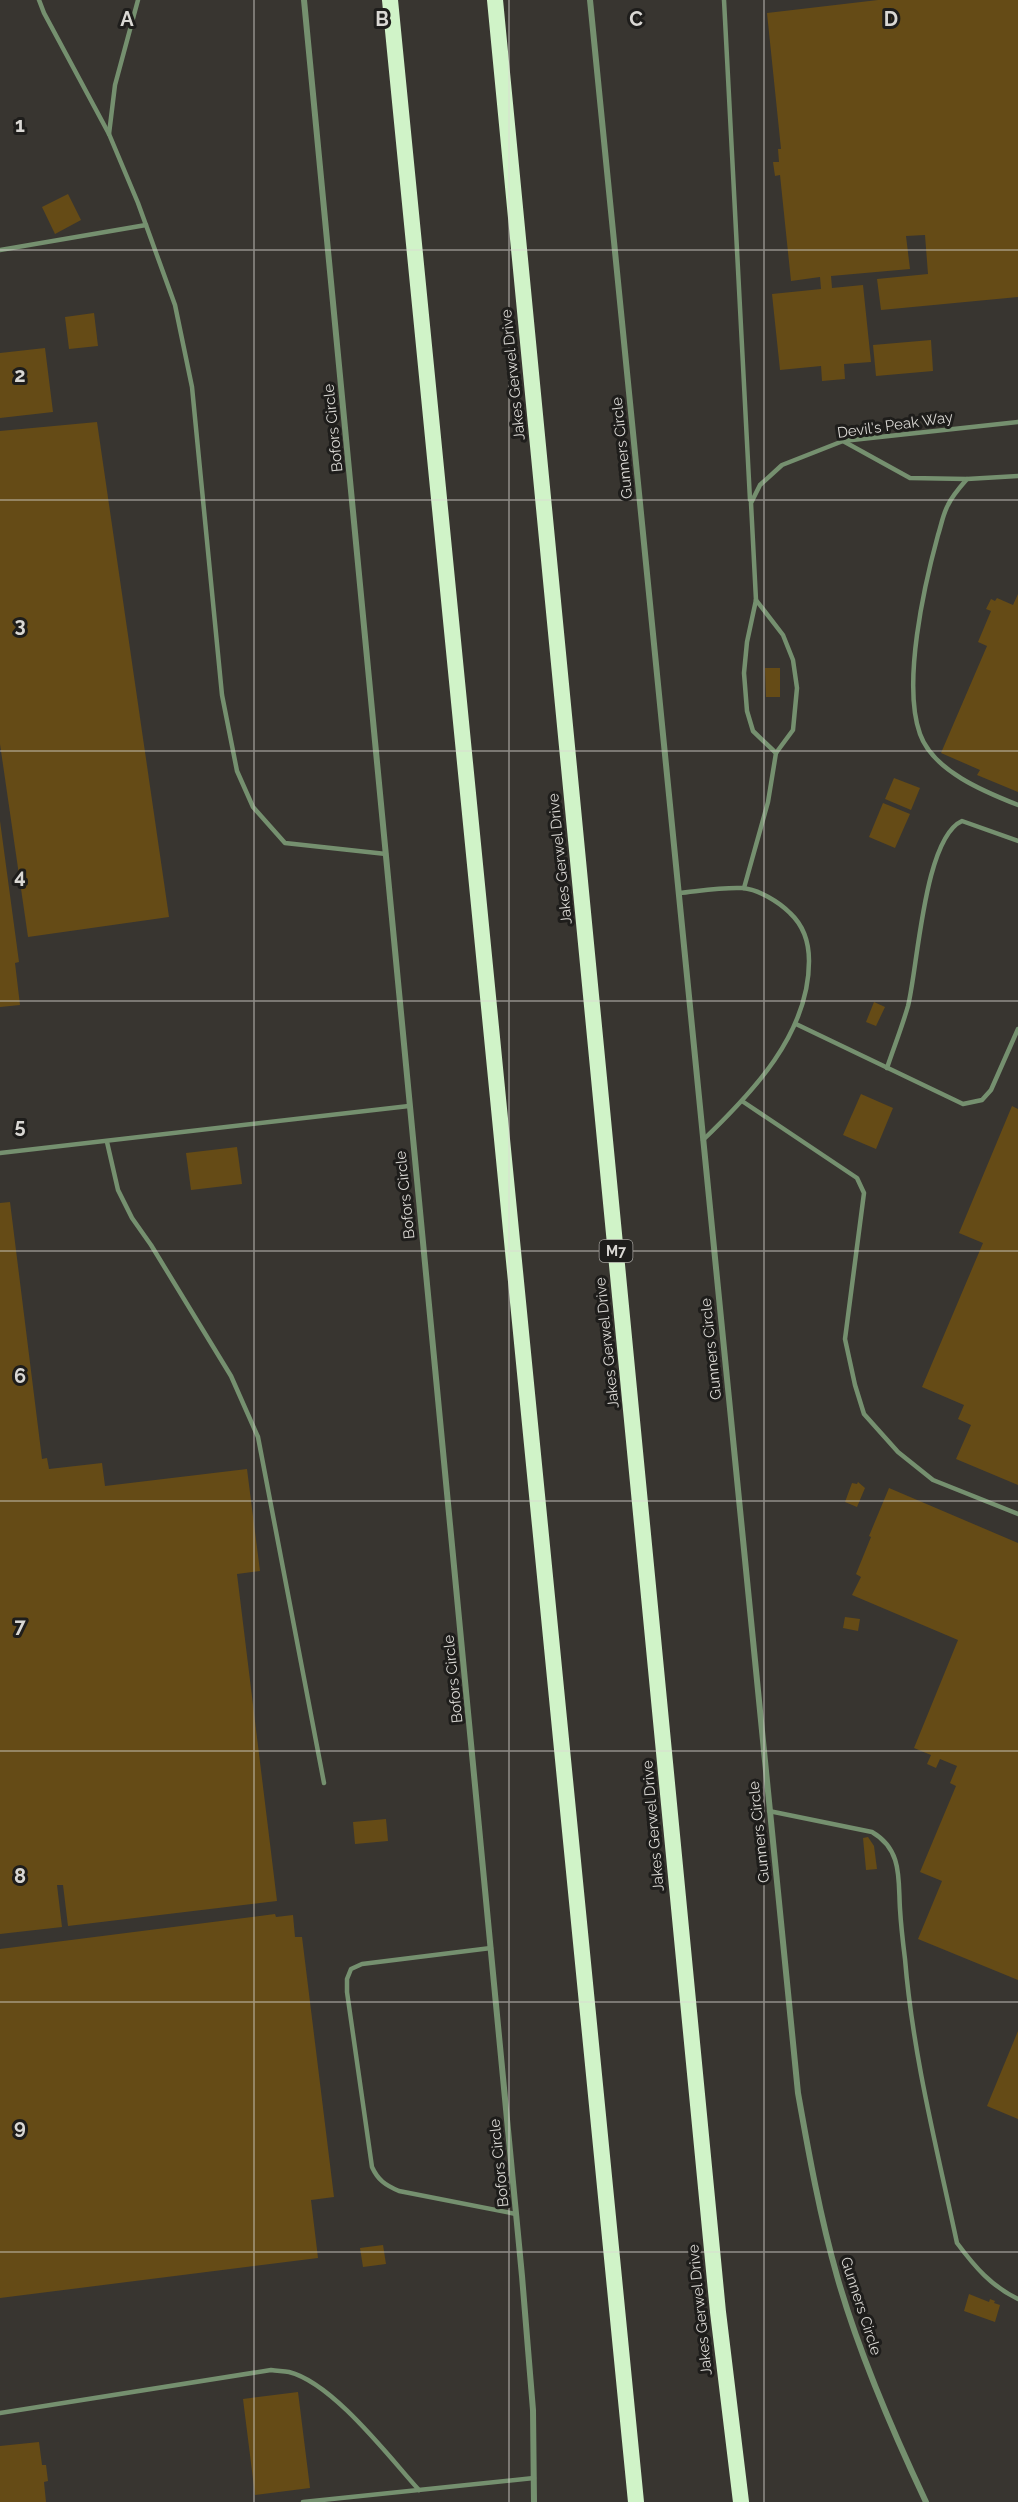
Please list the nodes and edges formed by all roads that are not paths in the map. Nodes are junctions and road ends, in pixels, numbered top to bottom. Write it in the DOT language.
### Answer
graph roads {
  1 [pos="39,0"];
  2 [pos="138,0"];
  3 [pos="304,0"];
  4 [pos="390,0"];
  5 [pos="495,0"];
  6 [pos="590,0"];
  7 [pos="724,0"];
  8 [pos="110,134"];
  9 [pos="146,225"];
  10 [pos="0,250"];
  11 [pos="1018,422"];
  12 [pos="843,441"];
  13 [pos="1018,476"];
  14 [pos="966,479"];
  15 [pos="751,503"];
  16 [pos="756,600"];
  17 [pos="776,753"];
  18 [pos="1018,805"];
  19 [pos="1018,841"];
  20 [pos="386,854"];
  21 [pos="744,888"];
  22 [pos="679,893"];
  23 [pos="796,1024"];
  24 [pos="1018,1029"];
  25 [pos="887,1068"];
  26 [pos="742,1101"];
  27 [pos="409,1106"];
  28 [pos="702,1141"];
  29 [pos="106,1142"];
  30 [pos="0,1153"];
  31 [pos="1018,1514"];
  32 [pos="324,1783"];
  33 [pos="769,1811"];
  34 [pos="491,1948"];
  35 [pos="516,2214"];
  36 [pos="1018,2299"];
  37 [pos="0,2413"];
  38 [pos="534,2478"];
  39 [pos="419,2490"];
  40 [pos="303,2502"];
  41 [pos="534,2502"];
  42 [pos="636,2502"];
  43 [pos="741,2502"];
  44 [pos="926,2502"];
  1 -- 8 [label="lane"];
  2 -- 8 [label="lane"];
  3 -- 20 [label="street, Bofors Circle"];
  4 -- 42 [label="highway"];
  5 -- 43 [label="highway, Jakes Gerwel Drive / M7"];
  6 -- 22 [label="street, Gunners Circle"];
  7 -- 15 [label="lane"];
  8 -- 9 [label="lane"];
  9 -- 10 [label="lane"];
  9 -- 20 [label="lane"];
  11 -- 12 [label="lane, Devil's Peak Way"];
  12 -- 14 [label="lane"];
  12 -- 15 [label="lane, Devil's Peak Way"];
  13 -- 14 [label="lane"];
  14 -- 18 [label="lane"];
  15 -- 16 [label="lane"];
  16 -- 17 [label="lane"];
  16 -- 17 [label="lane"];
  17 -- 21 [label="lane"];
  19 -- 25 [label="lane"];
  20 -- 27 [label="street, Bofors Circle"];
  21 -- 22 [label="lane"];
  21 -- 23 [label="lane"];
  22 -- 28 [label="street, Gunners Circle"];
  23 -- 25 [label="lane"];
  23 -- 26 [label="lane"];
  24 -- 25 [label="lane"];
  26 -- 28 [label="lane"];
  26 -- 31 [label="lane"];
  27 -- 29 [label="lane"];
  27 -- 34 [label="street, Bofors Circle"];
  28 -- 33 [label="street, Gunners Circle"];
  29 -- 30 [label="lane"];
  29 -- 32 [label="lane"];
  33 -- 36 [label="lane"];
  33 -- 44 [label="street, Gunners Circle"];
  34 -- 35 [label="street, Bofors Circle"];
  34 -- 35 [label="lane"];
  35 -- 38 [label="street, Bofors Circle"];
  37 -- 39 [label="lane"];
  38 -- 39 [label="lane"];
  38 -- 41 [label="street, Bofors Circle"];
  39 -- 40 [label="lane"];
}
